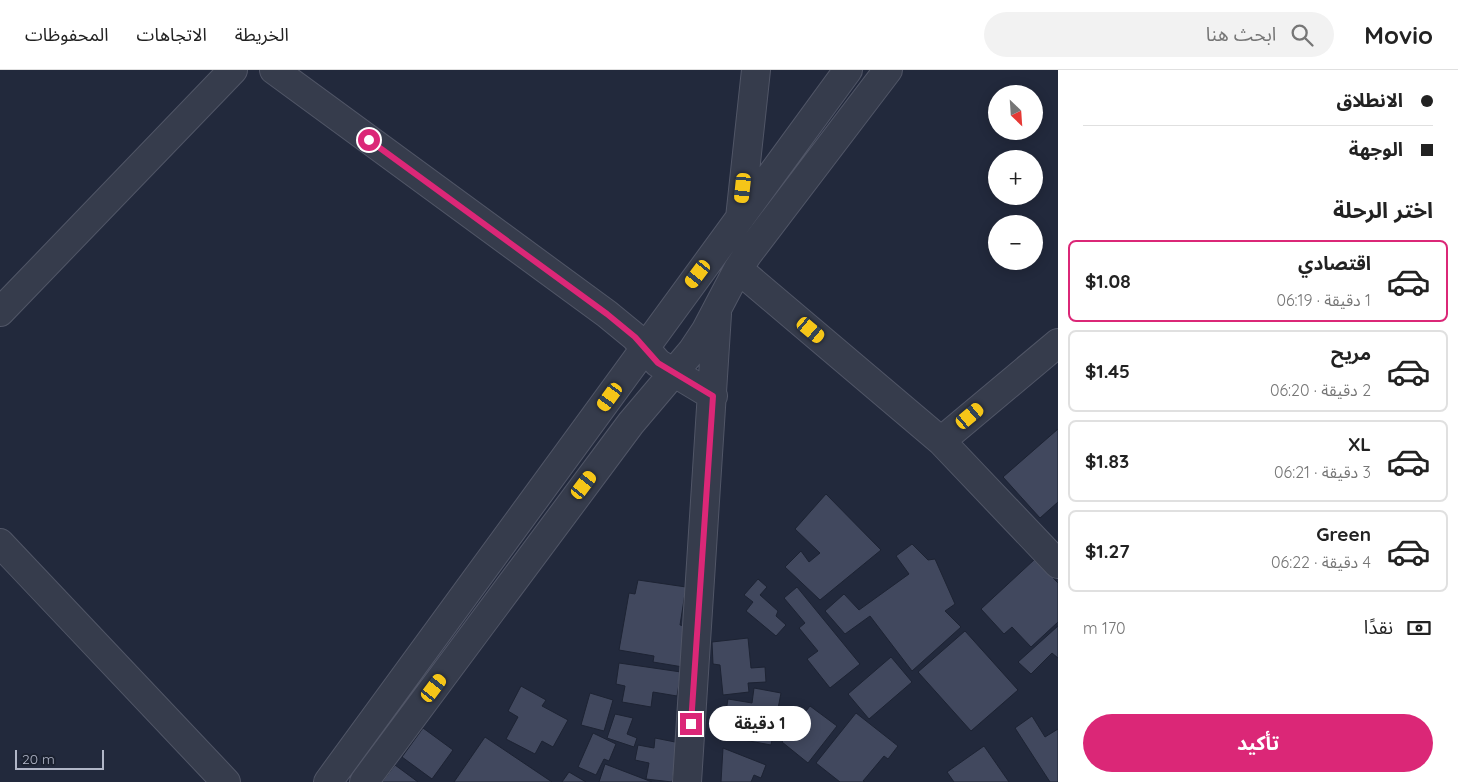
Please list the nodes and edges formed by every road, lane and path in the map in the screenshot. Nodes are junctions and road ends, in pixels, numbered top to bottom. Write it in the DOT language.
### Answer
graph roads {
  1 [pos="233,70"];
  2 [pos="274,70"];
  3 [pos="756,70"];
  4 [pos="848,70"];
  5 [pos="888,70"];
  6 [pos="740,218"];
  7 [pos="738,269"];
  8 [pos="687,288"];
  9 [pos="717,310"];
  10 [pos="0,312"];
  11 [pos="1058,342"];
  12 [pos="646,349"];
  13 [pos="674,373"];
  14 [pos="713,396"];
  15 [pos="941,441"];
  16 [pos="0,543"];
  17 [pos="1058,564"];
  18 [pos="226,782"];
  19 [pos="328,782"];
  20 [pos="364,782"];
  21 [pos="687,782"];
  1 -- 10 [label="street"];
  2 -- 12 [label="street"];
  3 -- 6 [label="street"];
  4 -- 6 [label="street"];
  5 -- 7 [label="street"];
  6 -- 8 [label="street"];
  7 -- 9 [label="street"];
  7 -- 15 [label="street"];
  8 -- 9 [label="street"];
  8 -- 12 [label="street"];
  9 -- 13 [label="street"];
  9 -- 14 [label="street"];
  11 -- 15 [label="street"];
  12 -- 13 [label="street"];
  12 -- 19 [label="street"];
  13 -- 14 [label="street"];
  13 -- 20 [label="street"];
  14 -- 21 [label="street"];
  15 -- 17 [label="street"];
  16 -- 18 [label="street"];
}
